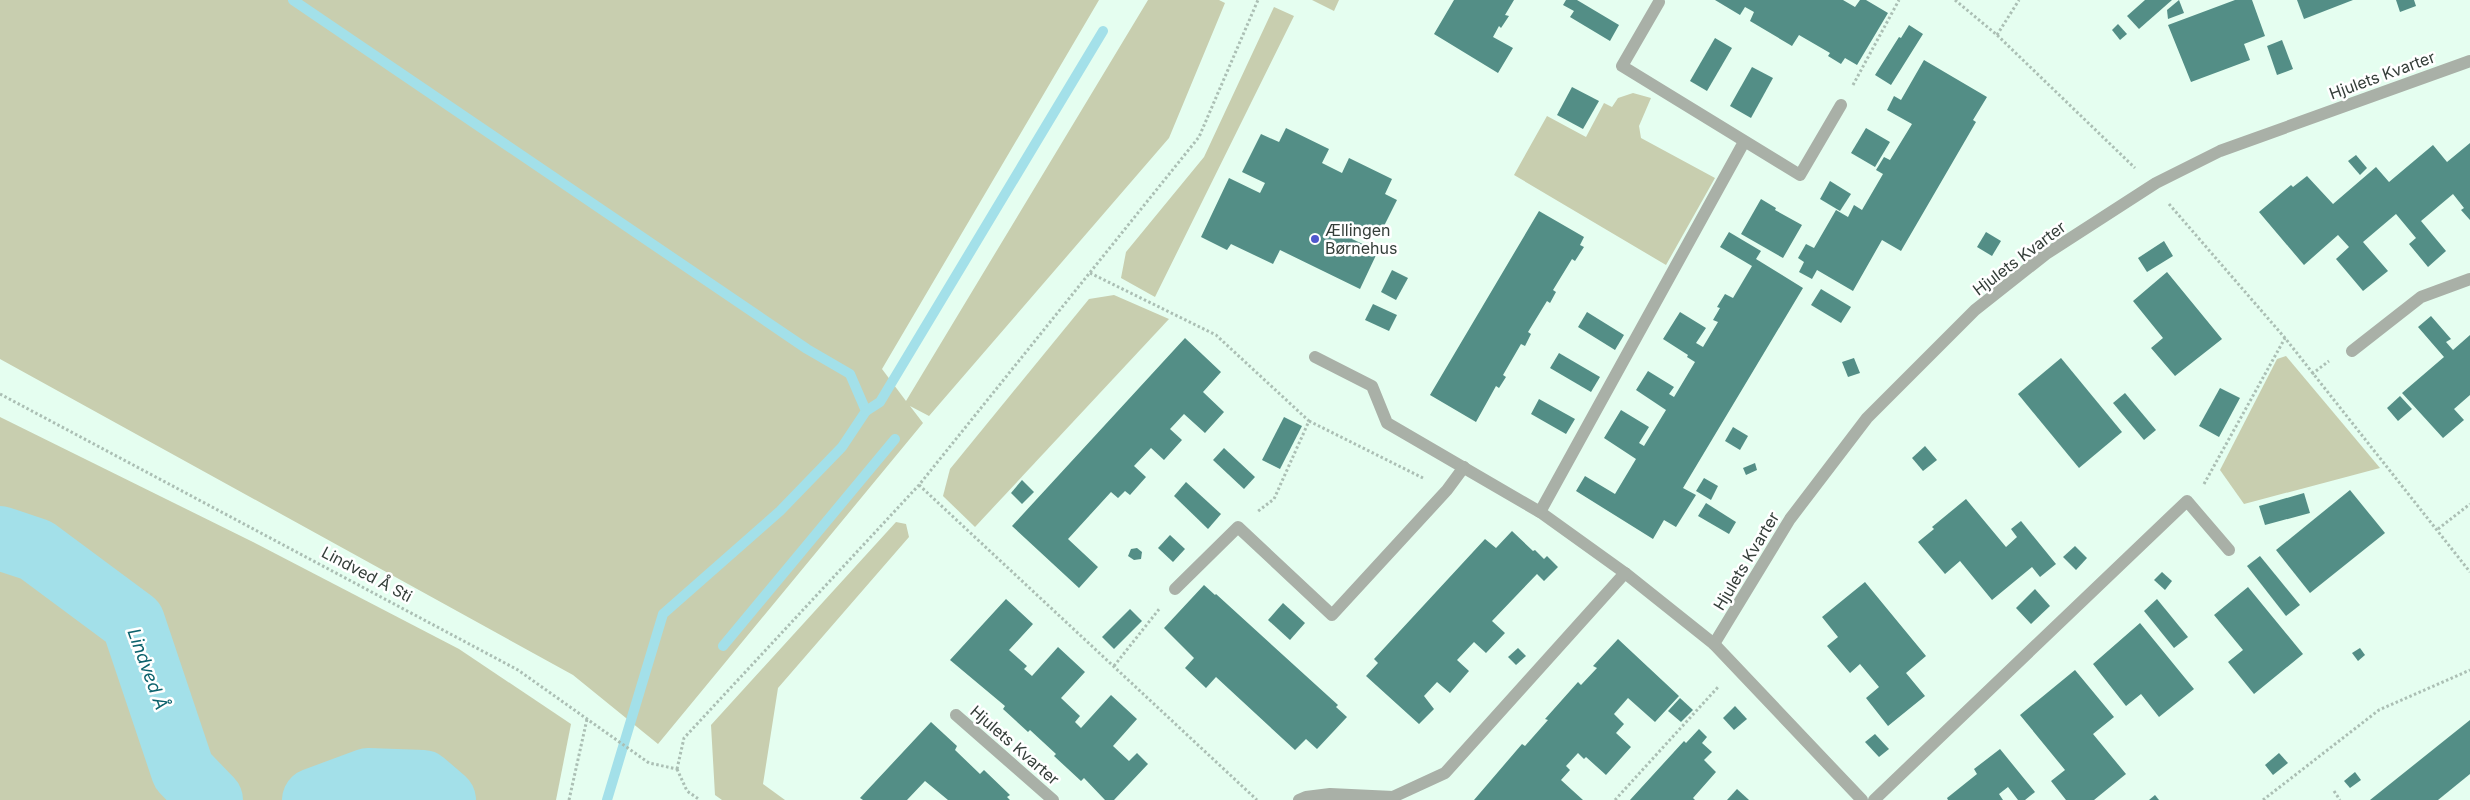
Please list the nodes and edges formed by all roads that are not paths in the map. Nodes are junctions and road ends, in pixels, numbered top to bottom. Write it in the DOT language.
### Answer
graph roads {
  1 [pos="1659,2"];
  2 [pos="2470,61"];
  3 [pos="1841,105"];
  4 [pos="1744,142"];
  5 [pos="2470,280"];
  6 [pos="2352,351"];
  7 [pos="1315,356"];
  8 [pos="1464,467"];
  9 [pos="1540,512"];
  10 [pos="2229,550"];
  11 [pos="1625,573"];
  12 [pos="1175,589"];
  13 [pos="1714,644"];
  14 [pos="956,715"];
  15 [pos="1053,800"];
  16 [pos="1299,800"];
  17 [pos="1862,800"];
  18 [pos="1874,800"];
  1 -- 4 [label="street"];
  2 -- 13 [label="street, Hjulets Kvarter"];
  3 -- 4 [label="street"];
  4 -- 9 [label="street"];
  5 -- 6 [label="street"];
  7 -- 8 [label="street"];
  8 -- 9 [label="street"];
  8 -- 12 [label="street"];
  9 -- 11 [label="street"];
  10 -- 18 [label="street"];
  11 -- 13 [label="street"];
  11 -- 16 [label="street"];
  13 -- 17 [label="street"];
  14 -- 15 [label="street, Hjulets Kvarter"];
}
